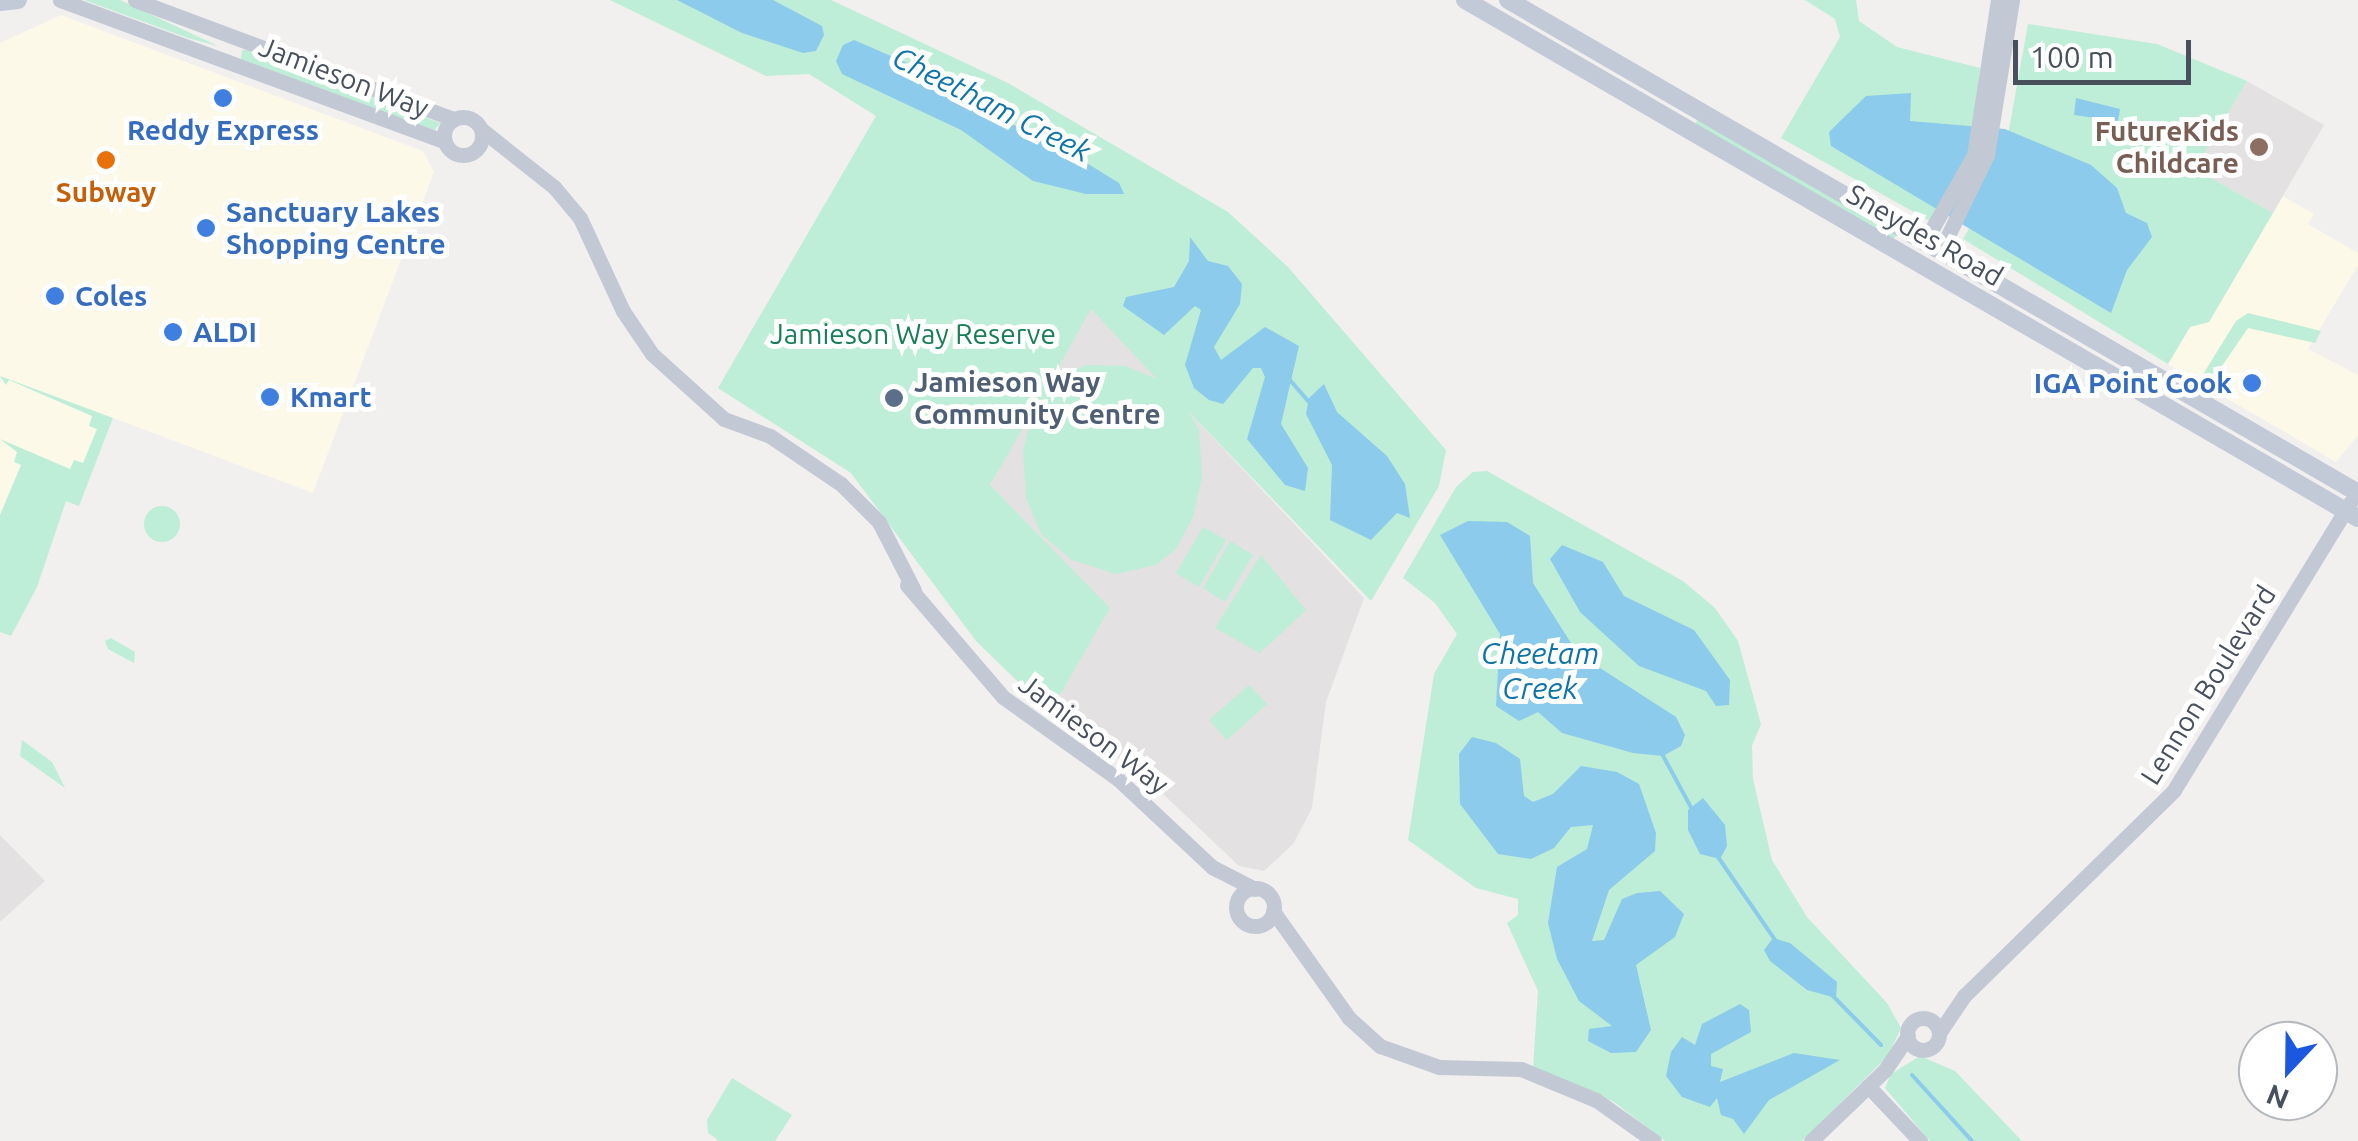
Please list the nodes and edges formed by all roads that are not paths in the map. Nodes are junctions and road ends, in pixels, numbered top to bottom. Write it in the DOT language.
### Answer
graph roads {
  1 [pos="60,0"];
  2 [pos="135,0"];
  3 [pos="1465,0"];
  4 [pos="1508,0"];
  5 [pos="2005,2"];
  6 [pos="230,36"];
  7 [pos="226,59"];
  8 [pos="1674,96"];
  9 [pos="1664,116"];
  10 [pos="453,119"];
  11 [pos="482,130"];
  12 [pos="445,142"];
  13 [pos="476,150"];
  14 [pos="514,156"];
  15 [pos="1933,246"];
  16 [pos="1922,265"];
  17 [pos="2357,491"];
  18 [pos="2352,514"];
  19 [pos="1212,867"];
  20 [pos="1254,888"];
  21 [pos="1236,907"];
  22 [pos="1273,911"];
  23 [pos="1259,926"];
  24 [pos="1294,946"];
  25 [pos="1964,996"];
  26 [pos="1925,1018"];
  27 [pos="1939,1033"];
  28 [pos="1908,1036"];
  29 [pos="1921,1050"];
  30 [pos="1885,1070"];
  31 [pos="1868,1086"];
  32 [pos="1654,1141"];
  33 [pos="1811,1141"];
  34 [pos="1920,1141"];
  1 -- 7 [label="street, Jamieson Way"];
  2 -- 6 [label="street, Jamieson Way"];
  3 -- 9 [label="main road, Sneydes Road"];
  4 -- 8 [label="main road, Sneydes Road"];
  5 -- 15 [label="street"];
  6 -- 7 [label="street, Jamieson Way"];
  6 -- 10 [label="street, Jamieson Way"];
  7 -- 12 [label="street, Jamieson Way"];
  8 -- 9 [label="main road"];
  8 -- 15 [label="main road, Sneydes Road"];
  9 -- 16 [label="main road, Sneydes Road"];
  10 -- 11 [label="street, Jamieson Way"];
  10 -- 12 [label="street, Jamieson Way"];
  11 -- 13 [label="street"];
  11 -- 14 [label="street, Jamieson Way"];
  12 -- 13 [label="street, Jamieson Way"];
  13 -- 14 [label="street, Jamieson Way"];
  14 -- 19 [label="street, Jamieson Way"];
  15 -- 16 [label="main road"];
  15 -- 17 [label="main road, Sneydes Road"];
  16 -- 18 [label="main road, Sneydes Road"];
  17 -- 18 [label="street, Lennon Boulevard"];
  18 -- 25 [label="street, Lennon Boulevard"];
  19 -- 20 [label="street, Jamieson Way"];
  19 -- 21 [label="street, Jamieson Way"];
  20 -- 21 [label="street"];
  20 -- 22 [label="street"];
  21 -- 23 [label="street"];
  22 -- 23 [label="street"];
  22 -- 24 [label="street"];
  23 -- 24 [label="street"];
  24 -- 32 [label="street"];
  25 -- 26 [label="street, Lennon Boulevard"];
  25 -- 27 [label="street, Lennon Boulevard"];
  26 -- 27 [label="street"];
  26 -- 28 [label="street"];
  27 -- 29 [label="street"];
  28 -- 29 [label="street"];
  28 -- 30 [label="street"];
  29 -- 30 [label="street"];
  30 -- 31 [label="street"];
  31 -- 33 [label="street"];
  31 -- 34 [label="street"];
}
